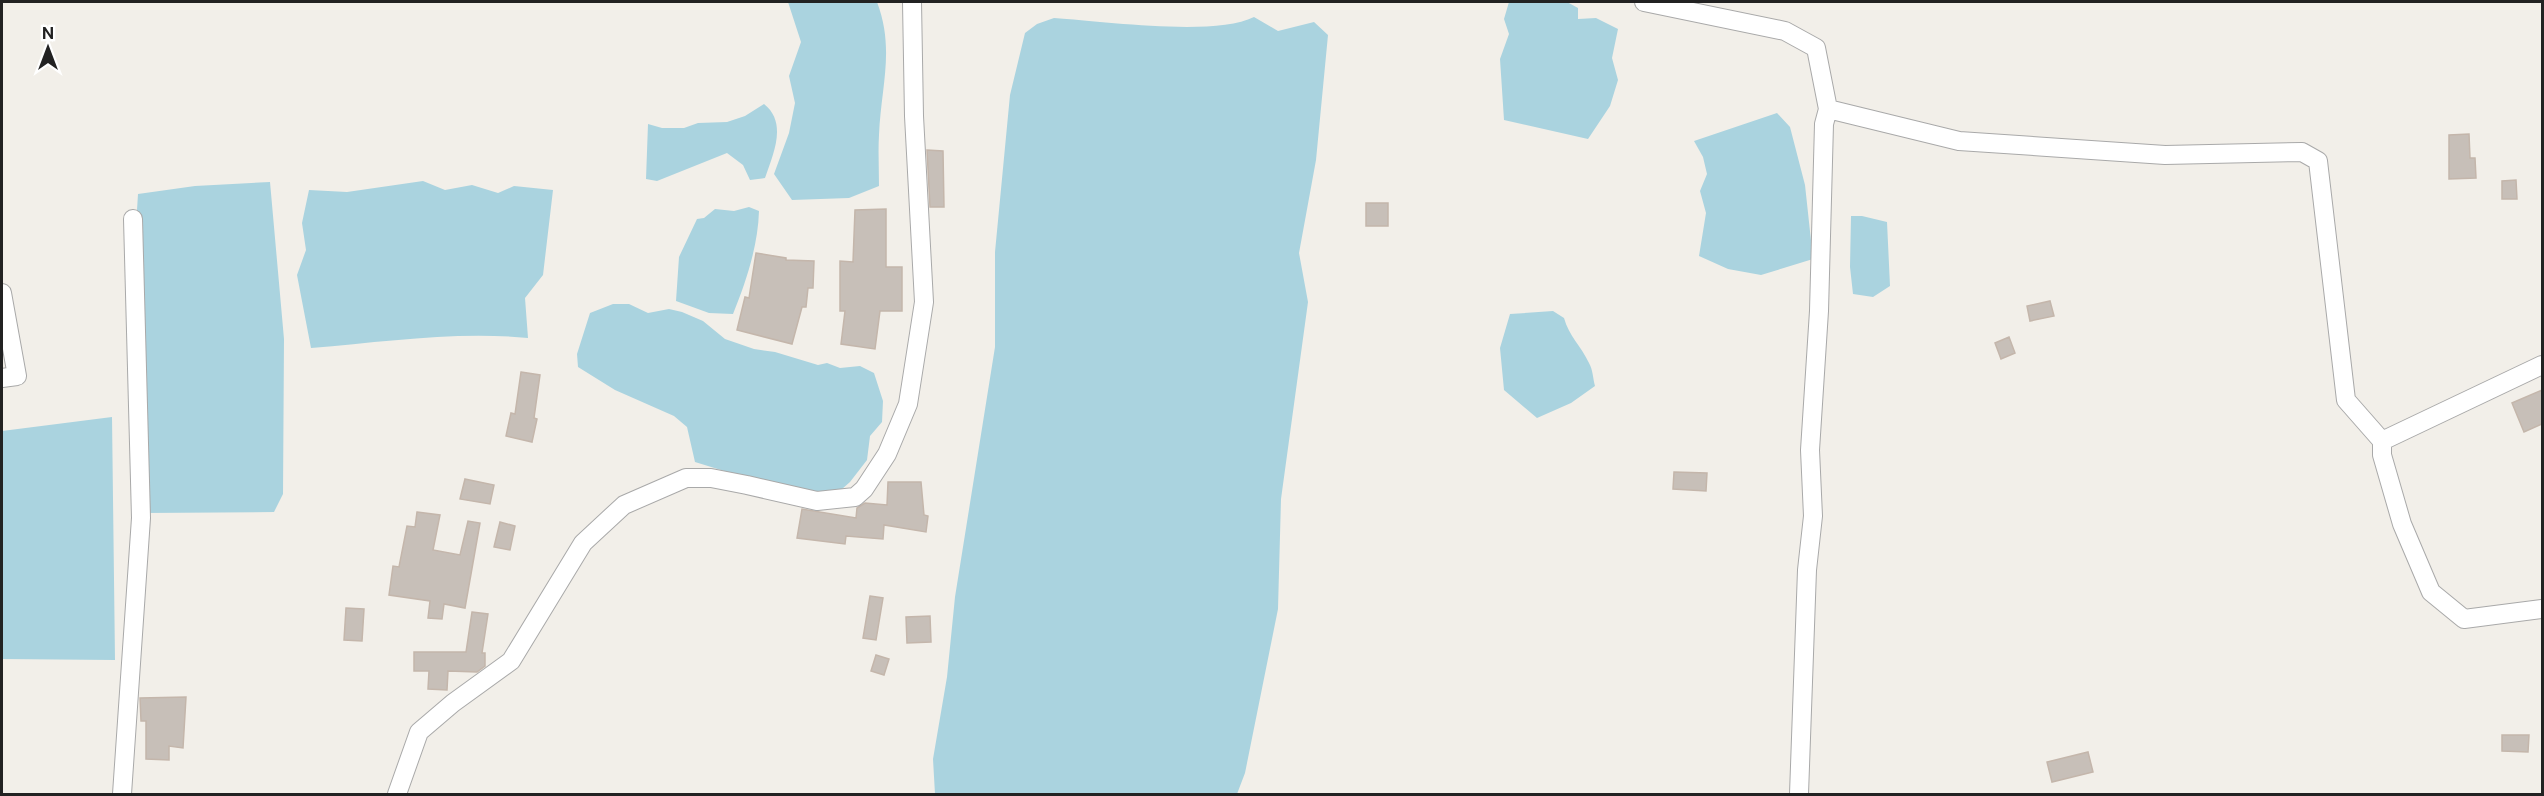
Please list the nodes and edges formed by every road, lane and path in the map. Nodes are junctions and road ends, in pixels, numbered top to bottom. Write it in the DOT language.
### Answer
graph roads {
  1 [pos="912,2"];
  2 [pos="1644,2"];
  3 [pos="1828,109"];
  4 [pos="133,219"];
  5 [pos="2,293"];
  6 [pos="2542,366"];
  7 [pos="2,378"];
  8 [pos="2382,441"];
  9 [pos="2542,609"];
  10 [pos="122,795"];
  11 [pos="397,795"];
  12 [pos="1799,795"];
  1 -- 11 [label="street"];
  2 -- 3 [label="street"];
  3 -- 8 [label="street"];
  3 -- 12 [label="street"];
  4 -- 10 [label="street"];
  5 -- 7 [label="street"];
  6 -- 8 [label="street"];
  8 -- 9 [label="street"];
}
